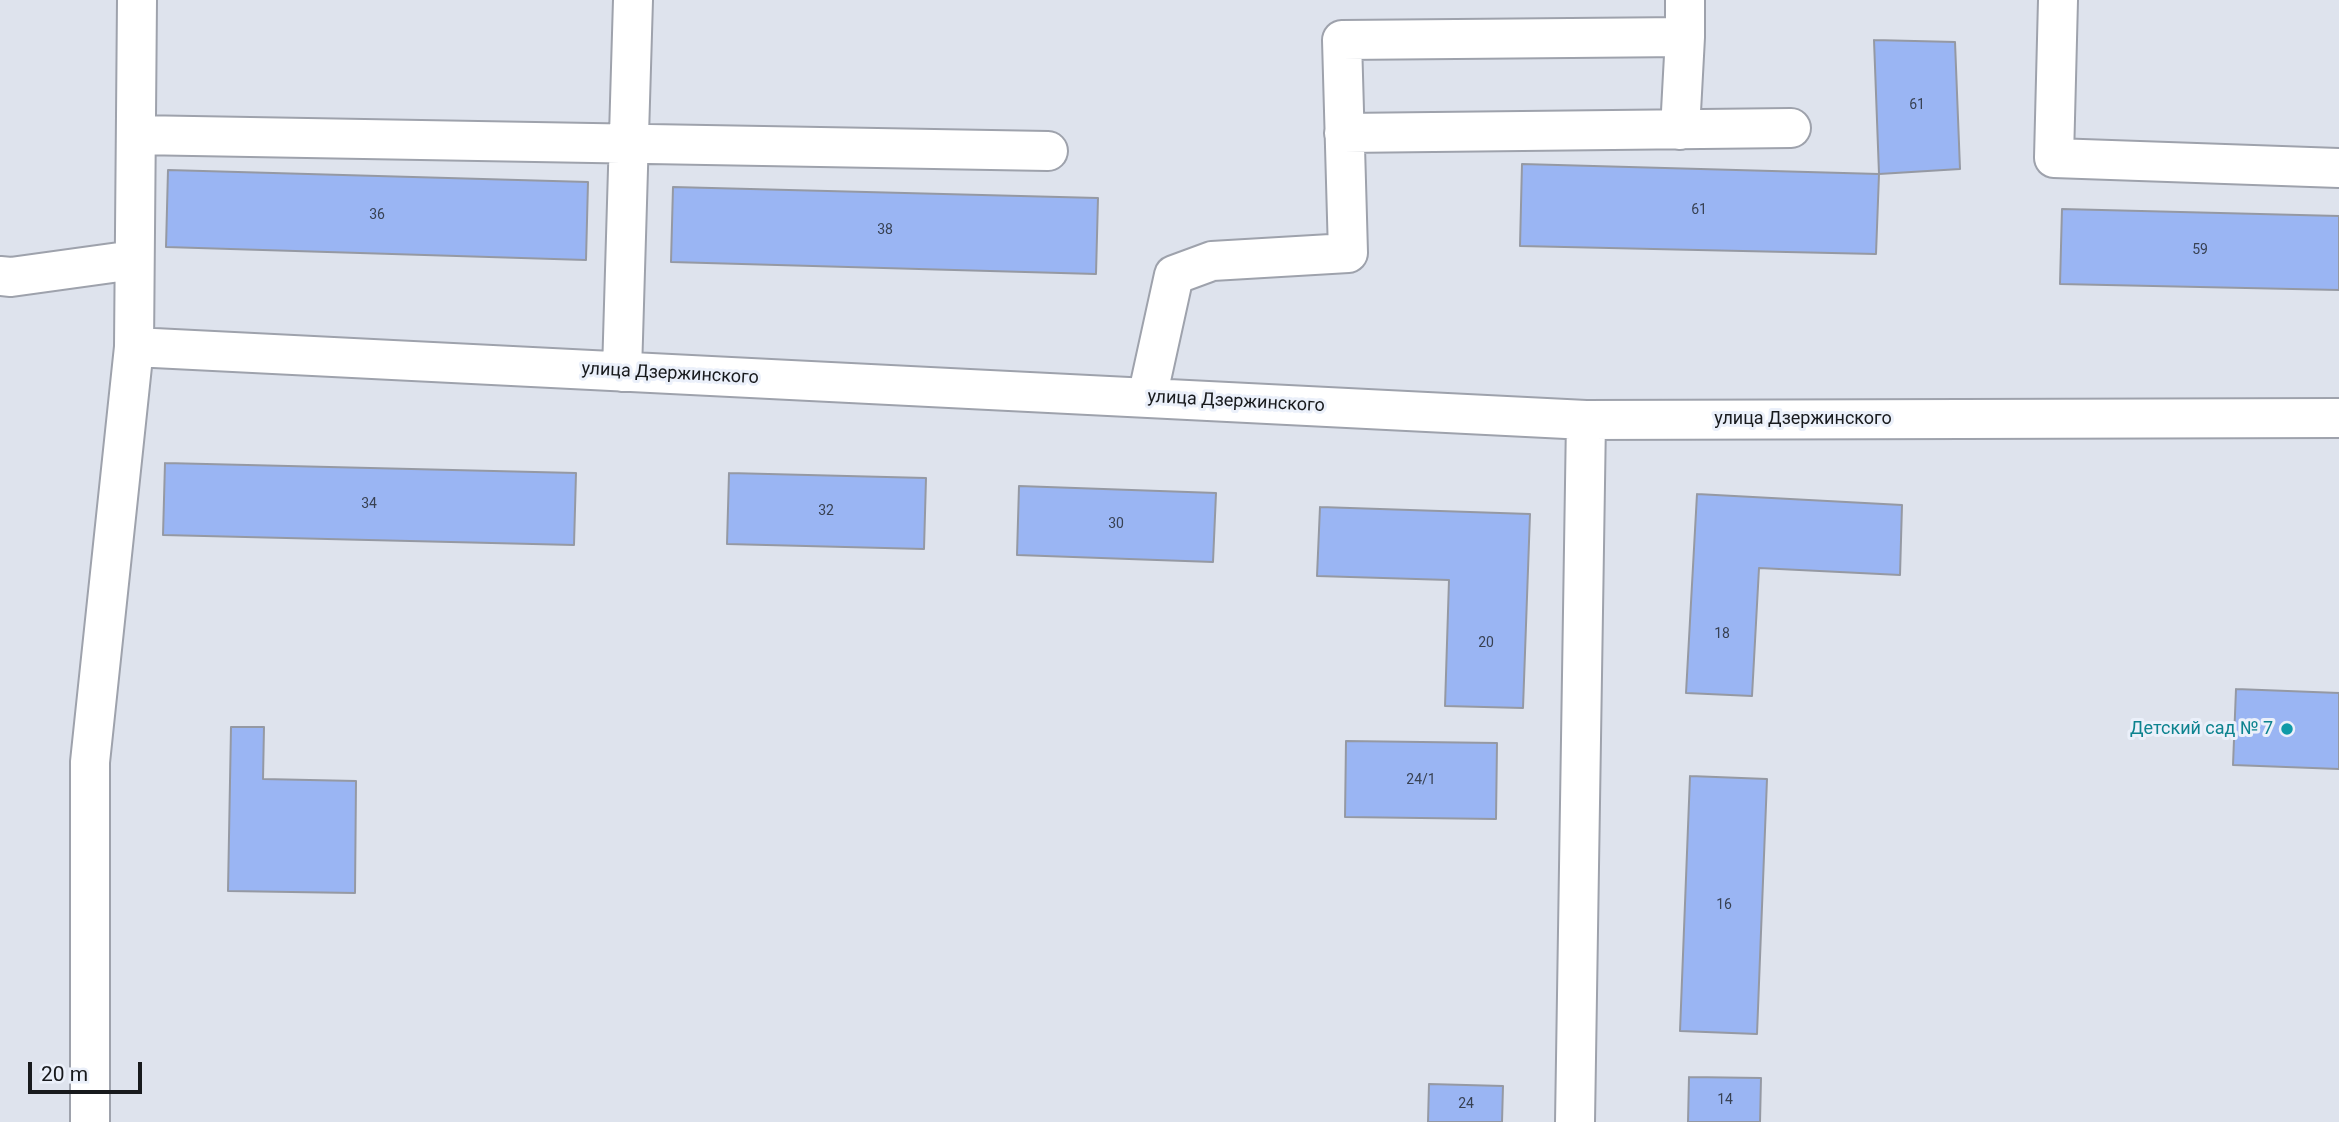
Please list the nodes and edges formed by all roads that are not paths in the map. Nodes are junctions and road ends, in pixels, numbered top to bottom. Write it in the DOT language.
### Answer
graph roads {
  1 [pos="137,0"];
  2 [pos="633,0"];
  3 [pos="2058,0"];
  4 [pos="1685,18"];
  5 [pos="1791,128"];
  6 [pos="1680,130"];
  7 [pos="1344,133"];
  8 [pos="136,135"];
  9 [pos="629,144"];
  10 [pos="1048,151"];
  11 [pos="2339,168"];
  12 [pos="134,260"];
  13 [pos="0,276"];
  14 [pos="134,347"];
  15 [pos="622,372"];
  16 [pos="1147,398"];
  17 [pos="2339,418"];
  18 [pos="1586,420"];
  19 [pos="90,1122"];
  20 [pos="1575,1122"];
  1 -- 8 [label="street"];
  2 -- 9 [label="street"];
  3 -- 11 [label="street"];
  4 -- 6 [label="street"];
  4 -- 7 [label="street"];
  5 -- 6 [label="street"];
  6 -- 7 [label="street"];
  7 -- 16 [label="street"];
  8 -- 9 [label="street"];
  8 -- 12 [label="street"];
  9 -- 10 [label="street"];
  9 -- 15 [label="street"];
  12 -- 13 [label="street"];
  12 -- 14 [label="street"];
  14 -- 15 [label="street, улица Дзержинского"];
  14 -- 19 [label="street"];
  15 -- 16 [label="street, улица Дзержинского"];
  16 -- 18 [label="street, улица Дзержинского"];
  17 -- 18 [label="street, улица Дзержинского"];
  18 -- 20 [label="street"];
}
